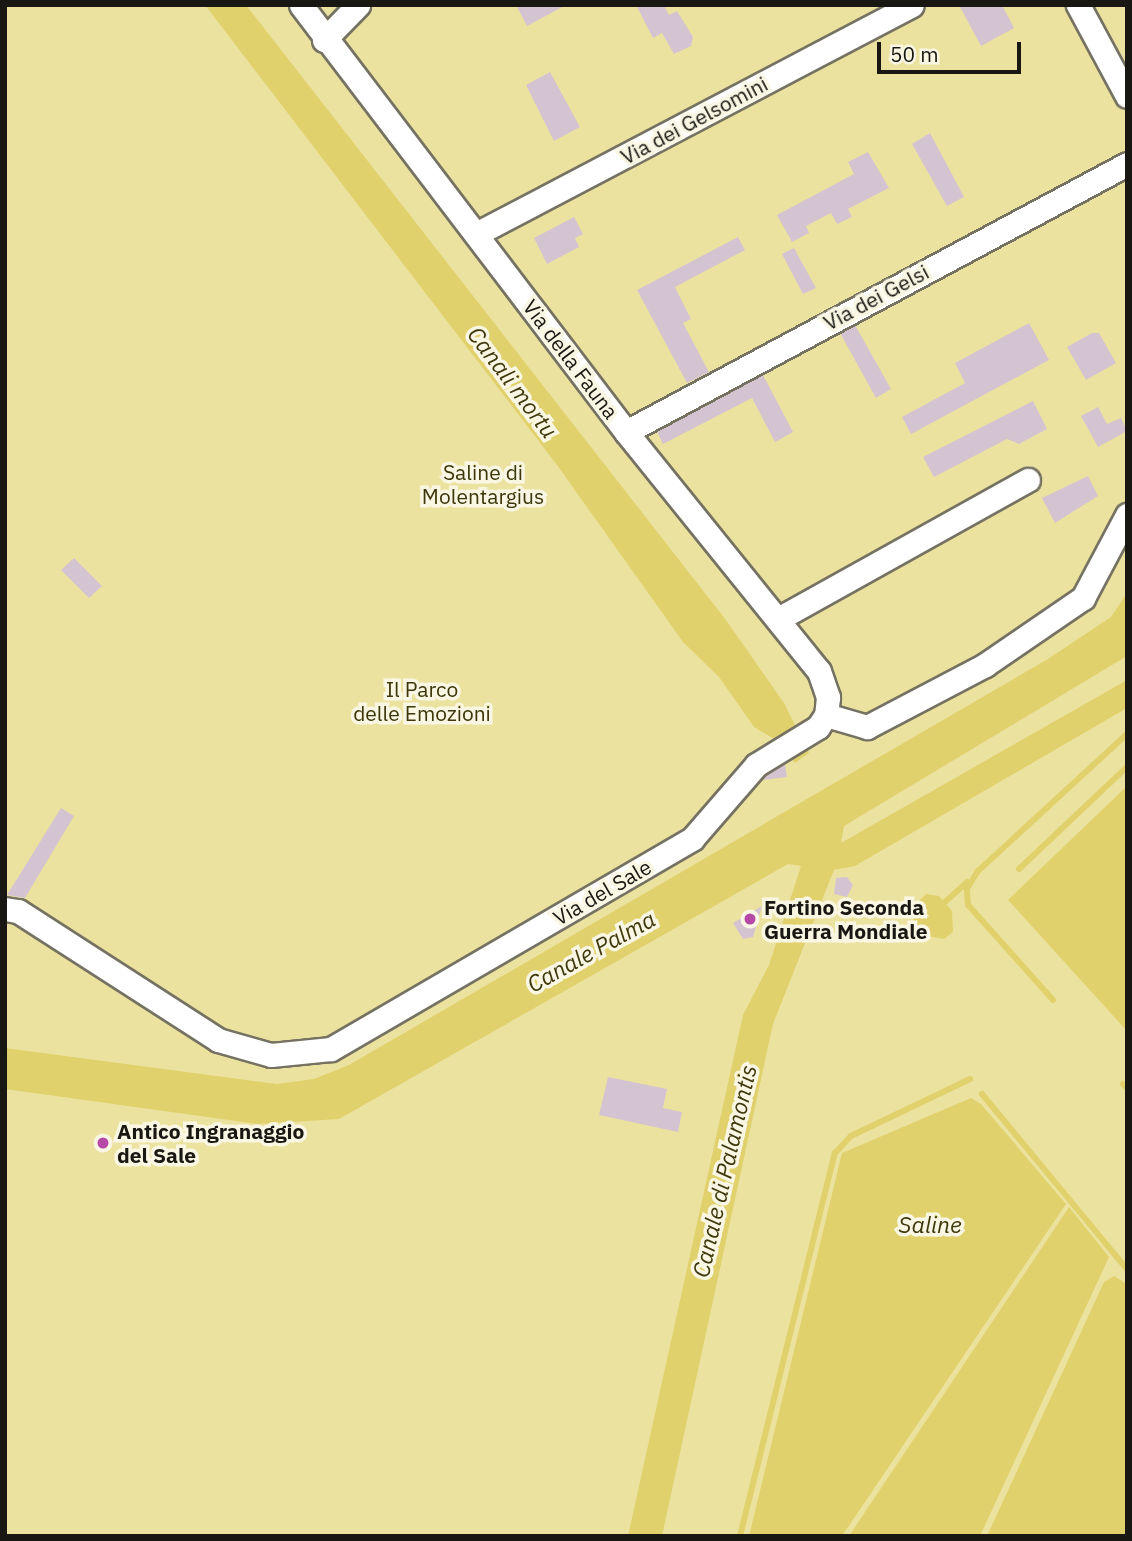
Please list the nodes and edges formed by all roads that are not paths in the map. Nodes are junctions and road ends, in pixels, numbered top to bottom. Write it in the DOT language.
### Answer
graph roads {
  1 [pos="302,5"];
  2 [pos="358,5"];
  3 [pos="912,5"];
  4 [pos="1078,5"];
  5 [pos="324,40"];
  6 [pos="1127,96"];
  7 [pos="1127,164"];
  8 [pos="476,234"];
  9 [pos="626,432"];
  10 [pos="1028,480"];
  11 [pos="1127,515"];
  12 [pos="778,619"];
  13 [pos="827,715"];
  14 [pos="5,909"];
  1 -- 5 [label="street, Via della Fauna"];
  2 -- 5 [label="street"];
  3 -- 8 [label="street, Via dei Gelsomini"];
  4 -- 6 [label="street"];
  5 -- 8 [label="street, Via della Fauna"];
  7 -- 9 [label="street, Via dei Gelsi"];
  8 -- 9 [label="street, Via della Fauna"];
  9 -- 12 [label="street, Via della Fauna"];
  10 -- 12 [label="street"];
  11 -- 13 [label="street"];
  12 -- 13 [label="street, Via della Fauna"];
  13 -- 14 [label="street, Via del Sale"];
}
